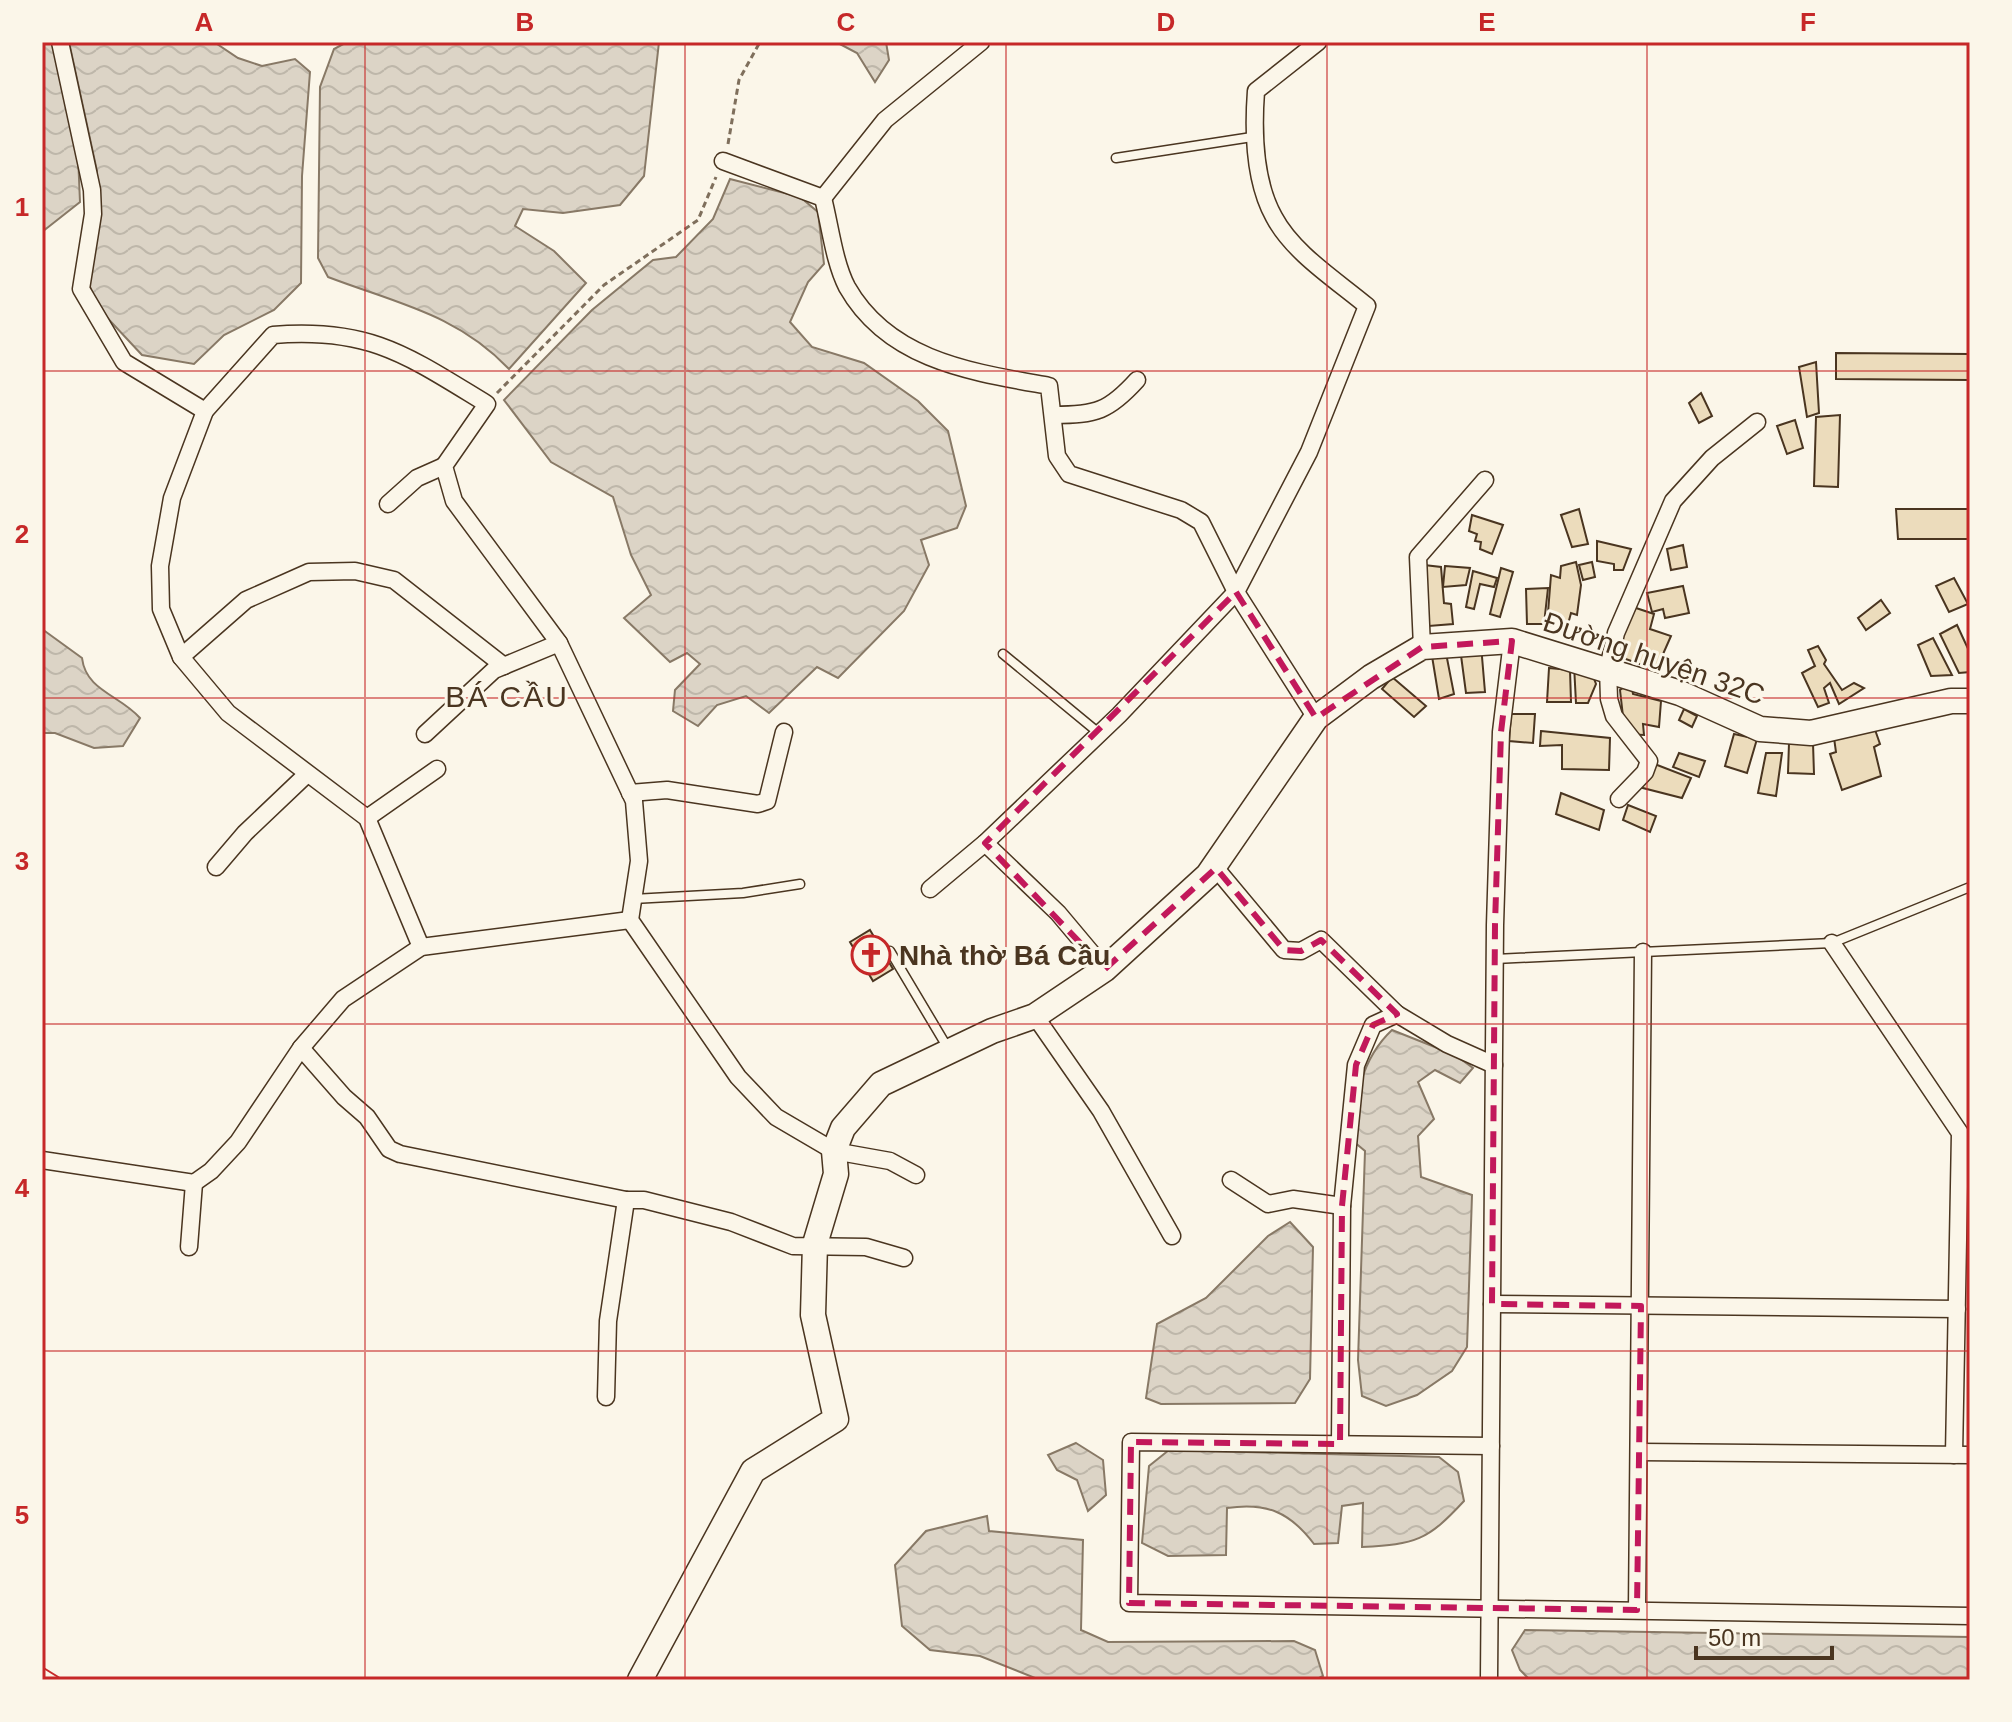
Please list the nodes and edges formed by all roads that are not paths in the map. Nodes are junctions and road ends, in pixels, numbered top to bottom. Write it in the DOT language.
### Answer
graph roads {
  1 [pos="60,42"];
  2 [pos="981,42"];
  3 [pos="1318,42"];
  4 [pos="1252,137"];
  5 [pos="1116,158"];
  6 [pos="723,161"];
  7 [pos="823,198"];
  8 [pos="1137,380"];
  9 [pos="205,411"];
  10 [pos="1054,415"];
  11 [pos="1757,422"];
  12 [pos="444,466"];
  13 [pos="1485,480"];
  14 [pos="388,504"];
  15 [pos="1236,592"];
  16 [pos="1512,641"];
  17 [pos="559,643"];
  18 [pos="1422,647"];
  19 [pos="1003,654"];
  20 [pos="181,657"];
  21 [pos="504,666"];
  22 [pos="1608,668"];
  23 [pos="1970,701"];
  24 [pos="1316,718"];
  25 [pos="784,732"];
  26 [pos="425,734"];
  27 [pos="1100,734"];
  28 [pos="437,769"];
  29 [pos="306,775"];
  30 [pos="630,793"];
  31 [pos="1619,799"];
  32 [pos="367,818"];
  33 [pos="985,843"];
  34 [pos="1214,866"];
  35 [pos="216,867"];
  36 [pos="800,884"];
  37 [pos="1970,887"];
  38 [pos="930,889"];
  39 [pos="633,899"];
  40 [pos="630,920"];
  41 [pos="1832,943"];
  42 [pos="421,947"];
  43 [pos="890,951"];
  44 [pos="1643,952"];
  45 [pos="1495,959"];
  46 [pos="1105,969"];
  47 [pos="1397,1014"];
  48 [pos="1035,1016"];
  49 [pos="301,1048"];
  50 [pos="950,1051"];
  51 [pos="1494,1065"];
  52 [pos="1965,1133"];
  53 [pos="834,1151"];
  54 [pos="42,1160"];
  55 [pos="916,1175"];
  56 [pos="1231,1180"];
  57 [pos="194,1183"];
  58 [pos="626,1200"];
  59 [pos="1342,1206"];
  60 [pos="1172,1236"];
  61 [pos="815,1244"];
  62 [pos="189,1247"];
  63 [pos="904,1258"];
  64 [pos="1492,1304"];
  65 [pos="1641,1306"];
  66 [pos="1957,1309"];
  67 [pos="606,1397"];
  68 [pos="1340,1444"];
  69 [pos="1491,1446"];
  70 [pos="1640,1452"];
  71 [pos="1962,1455"];
  72 [pos="1490,1607"];
  73 [pos="1637,1610"];
  74 [pos="1970,1616"];
  75 [pos="640,1680"];
  76 [pos="1489,1680"];
  1 -- 9 [label="street"];
  2 -- 7 [label="street"];
  3 -- 4 [label="street"];
  4 -- 5 [label="lane"];
  4 -- 15 [label="street"];
  6 -- 7 [label="street"];
  7 -- 10 [label="street"];
  8 -- 10 [label="street"];
  9 -- 12 [label="street"];
  9 -- 20 [label="street"];
  10 -- 15 [label="street"];
  11 -- 22 [label="street"];
  12 -- 14 [label="street"];
  12 -- 17 [label="street"];
  13 -- 18 [label="street"];
  15 -- 24 [label="street"];
  15 -- 27 [label="street"];
  16 -- 18 [label="street, Đường huyện 32C"];
  16 -- 22 [label="street, Đường huyện 32C"];
  16 -- 45 [label="street"];
  17 -- 21 [label="street"];
  17 -- 30 [label="street"];
  18 -- 24 [label="street, Đường huyện 32C"];
  19 -- 27 [label="lane"];
  20 -- 21 [label="street"];
  20 -- 29 [label="street"];
  21 -- 26 [label="street"];
  22 -- 23 [label="street, Đường huyện 32C"];
  22 -- 31 [label="street"];
  24 -- 34 [label="street, Đường huyện 32C"];
  25 -- 30 [label="street"];
  27 -- 33 [label="street"];
  28 -- 32 [label="street"];
  29 -- 32 [label="street"];
  29 -- 35 [label="street"];
  30 -- 39 [label="street"];
  32 -- 42 [label="street"];
  33 -- 38 [label="street"];
  33 -- 46 [label="street"];
  34 -- 46 [label="street, Đường huyện 32C"];
  34 -- 47 [label="street"];
  36 -- 39 [label="lane"];
  37 -- 41 [label="lane"];
  39 -- 40 [label="street"];
  40 -- 42 [label="street"];
  40 -- 53 [label="street"];
  41 -- 44 [label="lane"];
  41 -- 52 [label="street"];
  42 -- 49 [label="street"];
  43 -- 50 [label="lane"];
  44 -- 45 [label="lane"];
  44 -- 65 [label="street"];
  45 -- 51 [label="street"];
  46 -- 48 [label="street, Đường huyện 32C"];
  47 -- 51 [label="street"];
  47 -- 59 [label="street"];
  48 -- 50 [label="street, Đường huyện 32C"];
  48 -- 60 [label="street"];
  49 -- 57 [label="street"];
  49 -- 58 [label="street"];
  50 -- 53 [label="street, Đường huyện 32C"];
  51 -- 64 [label="street"];
  52 -- 66 [label="street"];
  53 -- 55 [label="street"];
  53 -- 61 [label="street, Đường huyện 32C"];
  54 -- 57 [label="street"];
  56 -- 59 [label="street"];
  57 -- 62 [label="street"];
  58 -- 61 [label="street"];
  58 -- 67 [label="street"];
  59 -- 68 [label="street"];
  61 -- 63 [label="street"];
  61 -- 75 [label="street, Đường huyện 32C"];
  64 -- 65 [label="street"];
  64 -- 69 [label="street"];
  65 -- 66 [label="street"];
  65 -- 70 [label="street"];
  66 -- 71 [label="street"];
  68 -- 69 [label="street"];
  68 -- 72 [label="street"];
  69 -- 72 [label="street"];
  70 -- 71 [label="street"];
  70 -- 73 [label="street"];
  72 -- 73 [label="street"];
  72 -- 76 [label="street"];
  73 -- 74 [label="street"];
}
